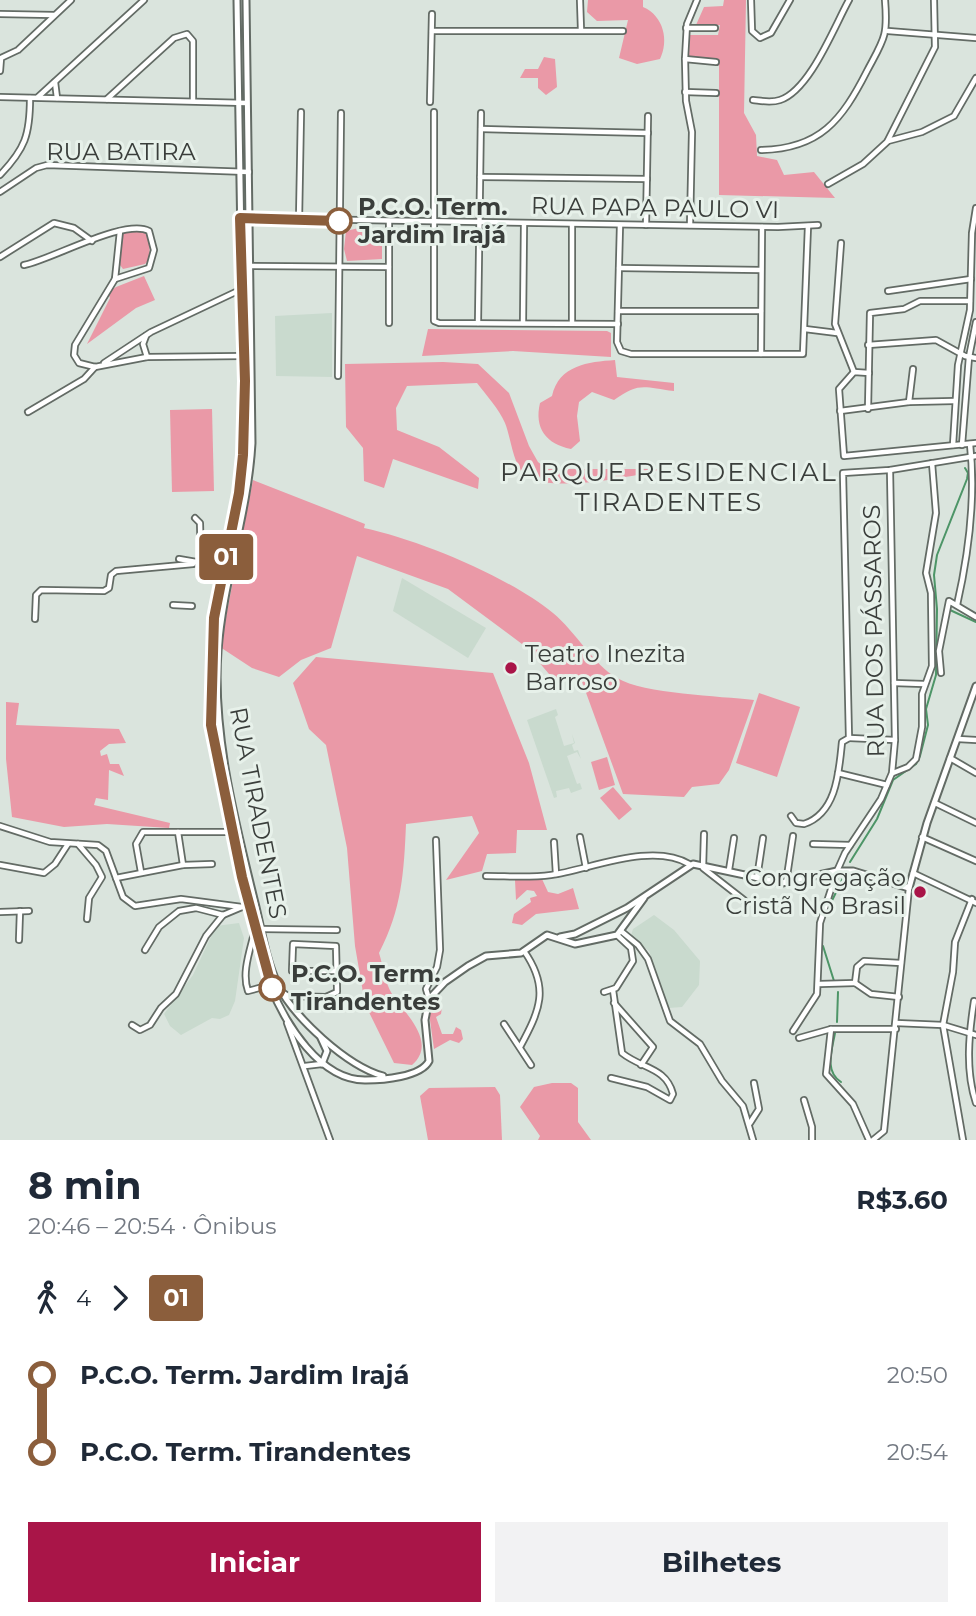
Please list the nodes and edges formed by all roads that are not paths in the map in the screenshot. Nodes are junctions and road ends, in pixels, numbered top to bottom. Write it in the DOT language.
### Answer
graph roads {
  1 [pos="71,0"];
  2 [pos="144,0"];
  3 [pos="237,0"];
  4 [pos="246,0"];
  5 [pos="580,0"];
  6 [pos="697,0"];
  7 [pos="751,0"];
  8 [pos="790,0"];
  9 [pos="849,0"];
  10 [pos="885,0"];
  11 [pos="934,0"];
  12 [pos="0,14"];
  13 [pos="432,14"];
  14 [pos="54,15"];
  15 [pos="686,28"];
  16 [pos="715,28"];
  17 [pos="581,30"];
  18 [pos="432,31"];
  19 [pos="623,31"];
  20 [pos="888,31"];
  21 [pos="937,34"];
  22 [pos="976,38"];
  23 [pos="0,58"];
  24 [pos="238,59"];
  25 [pos="248,59"];
  26 [pos="685,60"];
  27 [pos="716,62"];
  28 [pos="0,71"];
  29 [pos="976,78"];
  30 [pos="55,81"];
  31 [pos="685,92"];
  32 [pos="716,93"];
  33 [pos="0,97"];
  34 [pos="30,98"];
  35 [pos="37,98"];
  36 [pos="57,99"];
  37 [pos="107,100"];
  38 [pos="753,100"];
  39 [pos="192,102"];
  40 [pos="430,102"];
  41 [pos="240,103"];
  42 [pos="248,103"];
  43 [pos="301,112"];
  44 [pos="434,112"];
  45 [pos="341,113"];
  46 [pos="481,113"];
  47 [pos="648,116"];
  48 [pos="896,124"];
  49 [pos="481,130"];
  50 [pos="648,133"];
  51 [pos="906,138"];
  52 [pos="887,142"];
  53 [pos="761,150"];
  54 [pos="240,171"];
  55 [pos="249,172"];
  56 [pos="0,175"];
  57 [pos="480,177"];
  58 [pos="647,179"];
  59 [pos="828,184"];
  60 [pos="0,192"];
  61 [pos="976,208"];
  62 [pos="240,218"];
  63 [pos="250,219"];
  64 [pos="299,220"];
  65 [pos="339,221"];
  66 [pos="389,221"];
  67 [pos="432,222"];
  68 [pos="481,223"];
  69 [pos="524,224"];
  70 [pos="572,224"];
  71 [pos="620,225"];
  72 [pos="646,225"];
  73 [pos="690,225"];
  74 [pos="818,225"];
  75 [pos="808,226"];
  76 [pos="762,227"];
  77 [pos="120,231"];
  78 [pos="93,241"];
  79 [pos="841,243"];
  80 [pos="0,257"];
  81 [pos="24,265"];
  82 [pos="250,266"];
  83 [pos="338,266"];
  84 [pos="389,267"];
  85 [pos="619,268"];
  86 [pos="761,270"];
  87 [pos="115,279"];
  88 [pos="971,279"];
  89 [pos="242,289"];
  90 [pos="888,292"];
  91 [pos="970,301"];
  92 [pos="618,311"];
  93 [pos="761,312"];
  94 [pos="976,322"];
  95 [pos="389,323"];
  96 [pos="478,323"];
  97 [pos="523,323"];
  98 [pos="572,323"];
  99 [pos="618,324"];
  100 [pos="805,329"];
  101 [pos="966,332"];
  102 [pos="837,333"];
  103 [pos="975,335"];
  104 [pos="146,336"];
  105 [pos="868,345"];
  106 [pos="761,354"];
  107 [pos="960,354"];
  108 [pos="244,356"];
  109 [pos="146,357"];
  110 [pos="969,357"];
  111 [pos="976,358"];
  112 [pos="101,365"];
  113 [pos="913,369"];
  114 [pos="854,372"];
  115 [pos="869,373"];
  116 [pos="338,376"];
  117 [pos="954,401"];
  118 [pos="909,402"];
  119 [pos="867,409"];
  120 [pos="840,411"];
  121 [pos="27,412"];
  122 [pos="244,423"];
  123 [pos="252,426"];
  124 [pos="973,443"];
  125 [pos="962,444"];
  126 [pos="953,445"];
  127 [pos="974,457"];
  128 [pos="932,463"];
  129 [pos="890,470"];
  130 [pos="241,481"];
  131 [pos="249,484"];
  132 [pos="234,516"];
  133 [pos="195,518"];
  134 [pos="242,518"];
  135 [pos="179,559"];
  136 [pos="193,564"];
  137 [pos="201,565"];
  138 [pos="227,568"];
  139 [pos="173,605"];
  140 [pos="957,605"];
  141 [pos="191,606"];
  142 [pos="976,617"];
  143 [pos="34,619"];
  144 [pos="941,673"];
  145 [pos="893,683"];
  146 [pos="924,684"];
  147 [pos="976,685"];
  148 [pos="849,738"];
  149 [pos="958,739"];
  150 [pos="895,740"];
  151 [pos="976,740"];
  152 [pos="950,758"];
  153 [pos="838,773"];
  154 [pos="976,773"];
  155 [pos="892,774"];
  156 [pos="887,785"];
  157 [pos="935,803"];
  158 [pos="232,814"];
  159 [pos="791,816"];
  160 [pos="976,823"];
  161 [pos="0,826"];
  162 [pos="178,832"];
  163 [pos="232,832"];
  164 [pos="240,832"];
  165 [pos="704,834"];
  166 [pos="580,836"];
  167 [pos="793,836"];
  168 [pos="922,837"];
  169 [pos="734,838"];
  170 [pos="762,838"];
  171 [pos="436,840"];
  172 [pos="554,842"];
  173 [pos="78,844"];
  174 [pos="813,844"];
  175 [pos="68,845"];
  176 [pos="850,845"];
  177 [pos="976,861"];
  178 [pos="212,864"];
  179 [pos="689,864"];
  180 [pos="701,864"];
  181 [pos="0,865"];
  182 [pos="183,865"];
  183 [pos="586,869"];
  184 [pos="729,870"];
  185 [pos="837,871"];
  186 [pos="141,872"];
  187 [pos="913,873"];
  188 [pos="556,874"];
  189 [pos="486,876"];
  190 [pos="116,878"];
  191 [pos="757,878"];
  192 [pos="786,883"];
  193 [pos="909,888"];
  194 [pos="644,898"];
  195 [pos="744,901"];
  196 [pos="974,901"];
  197 [pos="246,905"];
  198 [pos="627,908"];
  199 [pos="29,911"];
  200 [pos="0,912"];
  201 [pos="20,912"];
  202 [pos="222,915"];
  203 [pos="632,916"];
  204 [pos="87,919"];
  205 [pos="258,929"];
  206 [pos="337,930"];
  207 [pos="619,933"];
  208 [pos="569,939"];
  209 [pos="19,940"];
  210 [pos="145,950"];
  211 [pos="524,951"];
  212 [pos="901,963"];
  213 [pos="273,971"];
  214 [pos="336,971"];
  215 [pos="855,983"];
  216 [pos="820,984"];
  217 [pos="270,985"];
  218 [pos="613,990"];
  219 [pos="604,992"];
  220 [pos="284,995"];
  221 [pos="299,997"];
  222 [pos="899,997"];
  223 [pos="429,999"];
  224 [pos="974,1001"];
  225 [pos="278,1002"];
  226 [pos="614,1002"];
  227 [pos="292,1005"];
  228 [pos="504,1024"];
  229 [pos="132,1025"];
  230 [pos="943,1025"];
  231 [pos="896,1026"];
  232 [pos="831,1028"];
  233 [pos="317,1031"];
  234 [pos="793,1031"];
  235 [pos="969,1033"];
  236 [pos="976,1035"];
  237 [pos="799,1038"];
  238 [pos="520,1046"];
  239 [pos="322,1064"];
  240 [pos="531,1065"];
  241 [pos="641,1065"];
  242 [pos="305,1066"];
  243 [pos="386,1077"];
  244 [pos="611,1078"];
  245 [pos="754,1083"];
  246 [pos="804,1100"];
  247 [pos="976,1103"];
  248 [pos="750,1123"];
  249 [pos="330,1140"];
  250 [pos="753,1140"];
  251 [pos="812,1140"];
  252 [pos="871,1140"];
  253 [pos="963,1140"];
  1 -- 14 [label="street"];
  2 -- 30 [label="street"];
  3 -- 24 [label="street, RUA TIRADENTES"];
  4 -- 25 [label="street, RUA TIRADENTES"];
  5 -- 17 [label="street"];
  6 -- 15 [label="street"];
  7 -- 8 [label="street"];
  9 -- 38 [label="street"];
  10 -- 20 [label="street"];
  11 -- 21 [label="street"];
  12 -- 14 [label="street"];
  13 -- 18 [label="street"];
  14 -- 23 [label="street"];
  15 -- 16 [label="street"];
  15 -- 26 [label="street"];
  17 -- 18 [label="street"];
  17 -- 19 [label="street"];
  18 -- 40 [label="street"];
  20 -- 21 [label="street"];
  20 -- 53 [label="street"];
  21 -- 22 [label="street"];
  21 -- 48 [label="street"];
  23 -- 28 [label="street"];
  24 -- 25 [label="street"];
  24 -- 41 [label="street, RUA TIRADENTES"];
  25 -- 42 [label="street, RUA TIRADENTES"];
  26 -- 27 [label="street"];
  26 -- 31 [label="street"];
  29 -- 51 [label="street"];
  30 -- 35 [label="street"];
  30 -- 36 [label="street"];
  31 -- 32 [label="street"];
  31 -- 73 [label="street"];
  33 -- 34 [label="street"];
  34 -- 35 [label="street"];
  34 -- 56 [label="street"];
  35 -- 36 [label="street"];
  36 -- 37 [label="street"];
  37 -- 39 [label="street"];
  37 -- 39 [label="street"];
  39 -- 41 [label="street"];
  41 -- 42 [label="street"];
  41 -- 54 [label="street, RUA TIRADENTES"];
  42 -- 55 [label="street, RUA TIRADENTES"];
  43 -- 64 [label="street"];
  44 -- 67 [label="street"];
  45 -- 65 [label="street"];
  46 -- 49 [label="street"];
  47 -- 50 [label="street"];
  48 -- 51 [label="street"];
  48 -- 52 [label="street"];
  49 -- 50 [label="street"];
  49 -- 57 [label="street"];
  50 -- 58 [label="street"];
  51 -- 52 [label="street"];
  52 -- 59 [label="street"];
  54 -- 55 [label="street, RUA BATIRA"];
  54 -- 60 [label="street, RUA BATIRA"];
  54 -- 62 [label="street, RUA TIRADENTES"];
  55 -- 63 [label="street, RUA TIRADENTES"];
  57 -- 58 [label="street"];
  57 -- 68 [label="street"];
  58 -- 72 [label="street"];
  61 -- 88 [label="street"];
  62 -- 63 [label="street, RUA PAPA PAULO VI"];
  62 -- 89 [label="street, RUA TIRADENTES"];
  63 -- 64 [label="street, RUA PAPA PAULO VI"];
  63 -- 82 [label="street, RUA TIRADENTES"];
  64 -- 65 [label="street, RUA PAPA PAULO VI"];
  65 -- 66 [label="street, RUA PAPA PAULO VI"];
  65 -- 83 [label="street"];
  66 -- 67 [label="street, RUA PAPA PAULO VI"];
  66 -- 84 [label="street"];
  67 -- 68 [label="street, RUA PAPA PAULO VI"];
  67 -- 96 [label="street"];
  68 -- 69 [label="street, RUA PAPA PAULO VI"];
  68 -- 96 [label="street"];
  69 -- 70 [label="street, RUA PAPA PAULO VI"];
  69 -- 97 [label="street"];
  70 -- 71 [label="street, RUA PAPA PAULO VI"];
  70 -- 98 [label="street"];
  71 -- 72 [label="street, RUA PAPA PAULO VI"];
  71 -- 85 [label="street"];
  72 -- 73 [label="street, RUA PAPA PAULO VI"];
  73 -- 76 [label="street, RUA PAPA PAULO VI"];
  74 -- 75 [label="street, RUA PAPA PAULO VI"];
  75 -- 76 [label="street, RUA PAPA PAULO VI"];
  75 -- 100 [label="street"];
  76 -- 86 [label="street"];
  77 -- 78 [label="street"];
  77 -- 87 [label="street"];
  77 -- 87 [label="street"];
  78 -- 80 [label="street"];
  78 -- 81 [label="street"];
  79 -- 102 [label="street"];
  82 -- 83 [label="street"];
  82 -- 123 [label="street, RUA TIRADENTES"];
  83 -- 84 [label="street"];
  83 -- 116 [label="street"];
  84 -- 95 [label="street"];
  85 -- 86 [label="street"];
  85 -- 92 [label="street"];
  86 -- 93 [label="street"];
  87 -- 112 [label="street"];
  88 -- 90 [label="street"];
  88 -- 91 [label="street"];
  89 -- 104 [label="street"];
  89 -- 108 [label="street, RUA TIRADENTES"];
  91 -- 101 [label="street"];
  91 -- 105 [label="street"];
  92 -- 93 [label="street"];
  92 -- 99 [label="street"];
  93 -- 106 [label="street"];
  94 -- 103 [label="street"];
  96 -- 97 [label="street"];
  97 -- 98 [label="street"];
  98 -- 99 [label="street"];
  99 -- 106 [label="street"];
  100 -- 102 [label="street"];
  100 -- 106 [label="street"];
  101 -- 103 [label="street"];
  101 -- 107 [label="street"];
  102 -- 114 [label="street"];
  103 -- 110 [label="street"];
  104 -- 109 [label="street"];
  104 -- 112 [label="street"];
  105 -- 107 [label="street"];
  105 -- 115 [label="street"];
  107 -- 110 [label="street"];
  107 -- 117 [label="street"];
  108 -- 109 [label="street"];
  108 -- 122 [label="street, RUA TIRADENTES"];
  109 -- 112 [label="street"];
  110 -- 111 [label="street"];
  110 -- 125 [label="street"];
  112 -- 121 [label="street"];
  113 -- 118 [label="street"];
  114 -- 115 [label="street"];
  114 -- 120 [label="street"];
  115 -- 119 [label="street"];
  117 -- 118 [label="street"];
  117 -- 126 [label="street"];
  118 -- 119 [label="street"];
  119 -- 120 [label="street"];
  120 -- 126 [label="street"];
  122 -- 123 [label="street"];
  122 -- 130 [label="street, RUA TIRADENTES"];
  123 -- 131 [label="street, RUA TIRADENTES"];
  124 -- 125 [label="street"];
  124 -- 127 [label="street"];
  125 -- 126 [label="street"];
  127 -- 128 [label="street"];
  127 -- 140 [label="street"];
  128 -- 129 [label="street"];
  128 -- 146 [label="street"];
  129 -- 145 [label="street, RUA DOS PÁSSAROS"];
  129 -- 148 [label="street"];
  130 -- 131 [label="street"];
  130 -- 132 [label="street, RUA TIRADENTES"];
  131 -- 134 [label="street, RUA TIRADENTES"];
  132 -- 134 [label="street"];
  132 -- 138 [label="street, RUA TIRADENTES"];
  133 -- 137 [label="street"];
  134 -- 138 [label="street, RUA TIRADENTES"];
  135 -- 136 [label="street"];
  136 -- 137 [label="street"];
  136 -- 143 [label="street"];
  137 -- 138 [label="street"];
  138 -- 158 [label="street, RUA TIRADENTES"];
  139 -- 141 [label="street"];
  140 -- 142 [label="street"];
  140 -- 144 [label="street"];
  145 -- 146 [label="street"];
  145 -- 150 [label="street, RUA DOS PÁSSAROS"];
  146 -- 155 [label="street"];
  147 -- 149 [label="street"];
  148 -- 150 [label="street"];
  148 -- 153 [label="street"];
  149 -- 151 [label="street"];
  149 -- 152 [label="street"];
  150 -- 155 [label="street, RUA DOS PÁSSAROS"];
  152 -- 154 [label="street"];
  152 -- 157 [label="street"];
  153 -- 156 [label="street"];
  153 -- 159 [label="street"];
  155 -- 156 [label="street, RUA DOS PÁSSAROS"];
  156 -- 176 [label="street, RUA DOS PÁSSAROS"];
  157 -- 160 [label="street"];
  157 -- 168 [label="street"];
  158 -- 163 [label="street, RUA TIRADENTES"];
  158 -- 164 [label="street, RUA TIRADENTES"];
  161 -- 175 [label="street"];
  162 -- 163 [label="street"];
  162 -- 182 [label="street"];
  162 -- 186 [label="street"];
  163 -- 164 [label="street"];
  163 -- 197 [label="street, RUA TIRADENTES"];
  164 -- 205 [label="street, RUA TIRADENTES"];
  165 -- 180 [label="street"];
  166 -- 183 [label="street"];
  167 -- 192 [label="street"];
  168 -- 177 [label="street"];
  168 -- 187 [label="street"];
  169 -- 184 [label="street"];
  170 -- 191 [label="street"];
  171 -- 223 [label="street"];
  172 -- 188 [label="street"];
  173 -- 175 [label="street"];
  173 -- 190 [label="street"];
  173 -- 204 [label="street"];
  174 -- 176 [label="street"];
  175 -- 181 [label="street"];
  176 -- 185 [label="street, RUA DOS PÁSSAROS"];
  178 -- 182 [label="street"];
  179 -- 180 [label="street"];
  179 -- 183 [label="street"];
  179 -- 194 [label="street"];
  180 -- 184 [label="street"];
  180 -- 195 [label="street"];
  182 -- 186 [label="street"];
  183 -- 188 [label="street"];
  184 -- 191 [label="street"];
  185 -- 192 [label="street"];
  185 -- 193 [label="street"];
  185 -- 216 [label="street, RUA DOS PÁSSAROS"];
  186 -- 190 [label="street"];
  187 -- 193 [label="street"];
  187 -- 196 [label="street"];
  188 -- 189 [label="street"];
  190 -- 197 [label="street"];
  191 -- 192 [label="street"];
  193 -- 212 [label="street"];
  194 -- 198 [label="street"];
  194 -- 203 [label="street"];
  196 -- 230 [label="street"];
  197 -- 202 [label="street"];
  197 -- 205 [label="street, RUA TIRADENTES"];
  198 -- 203 [label="street"];
  198 -- 208 [label="street"];
  199 -- 201 [label="street"];
  200 -- 201 [label="street"];
  201 -- 209 [label="street"];
  202 -- 210 [label="street"];
  202 -- 229 [label="street"];
  203 -- 207 [label="street"];
  205 -- 206 [label="street"];
  205 -- 213 [label="street, RUA TIRADENTES"];
  205 -- 217 [label="street, RUA TIRADENTES"];
  205 -- 217 [label="street, RUA TIRADENTES"];
  207 -- 208 [label="street"];
  207 -- 218 [label="street"];
  207 -- 248 [label="street"];
  208 -- 211 [label="street"];
  211 -- 223 [label="street"];
  211 -- 238 [label="street"];
  212 -- 215 [label="street"];
  212 -- 222 [label="street"];
  213 -- 217 [label="street"];
  213 -- 220 [label="street, RUA TIRADENTES"];
  214 -- 214 [label="street"];
  214 -- 221 [label="street"];
  215 -- 216 [label="street"];
  215 -- 222 [label="street"];
  216 -- 234 [label="street"];
  217 -- 220 [label="street"];
  217 -- 225 [label="street, RUA TIRADENTES"];
  218 -- 219 [label="street"];
  218 -- 226 [label="street"];
  220 -- 221 [label="street"];
  220 -- 227 [label="street, RUA TIRADENTES"];
  221 -- 227 [label="street"];
  222 -- 231 [label="street"];
  223 -- 243 [label="street"];
  224 -- 235 [label="street"];
  225 -- 239 [label="street, RUA TIRADENTES"];
  225 -- 242 [label="street, RUA TIRADENTES"];
  226 -- 241 [label="street"];
  226 -- 241 [label="street"];
  227 -- 233 [label="street, RUA TIRADENTES"];
  228 -- 238 [label="street"];
  230 -- 231 [label="street"];
  230 -- 235 [label="street"];
  230 -- 253 [label="street"];
  231 -- 232 [label="street"];
  231 -- 252 [label="street"];
  232 -- 237 [label="street"];
  232 -- 252 [label="street"];
  233 -- 239 [label="street"];
  233 -- 243 [label="street, RUA TIRADENTES"];
  235 -- 236 [label="street"];
  235 -- 247 [label="street"];
  238 -- 240 [label="street"];
  239 -- 242 [label="street"];
  239 -- 243 [label="street"];
  241 -- 244 [label="street"];
  242 -- 249 [label="street, RUA TIRADENTES"];
  245 -- 248 [label="street"];
  246 -- 251 [label="street"];
  248 -- 250 [label="street"];
}
